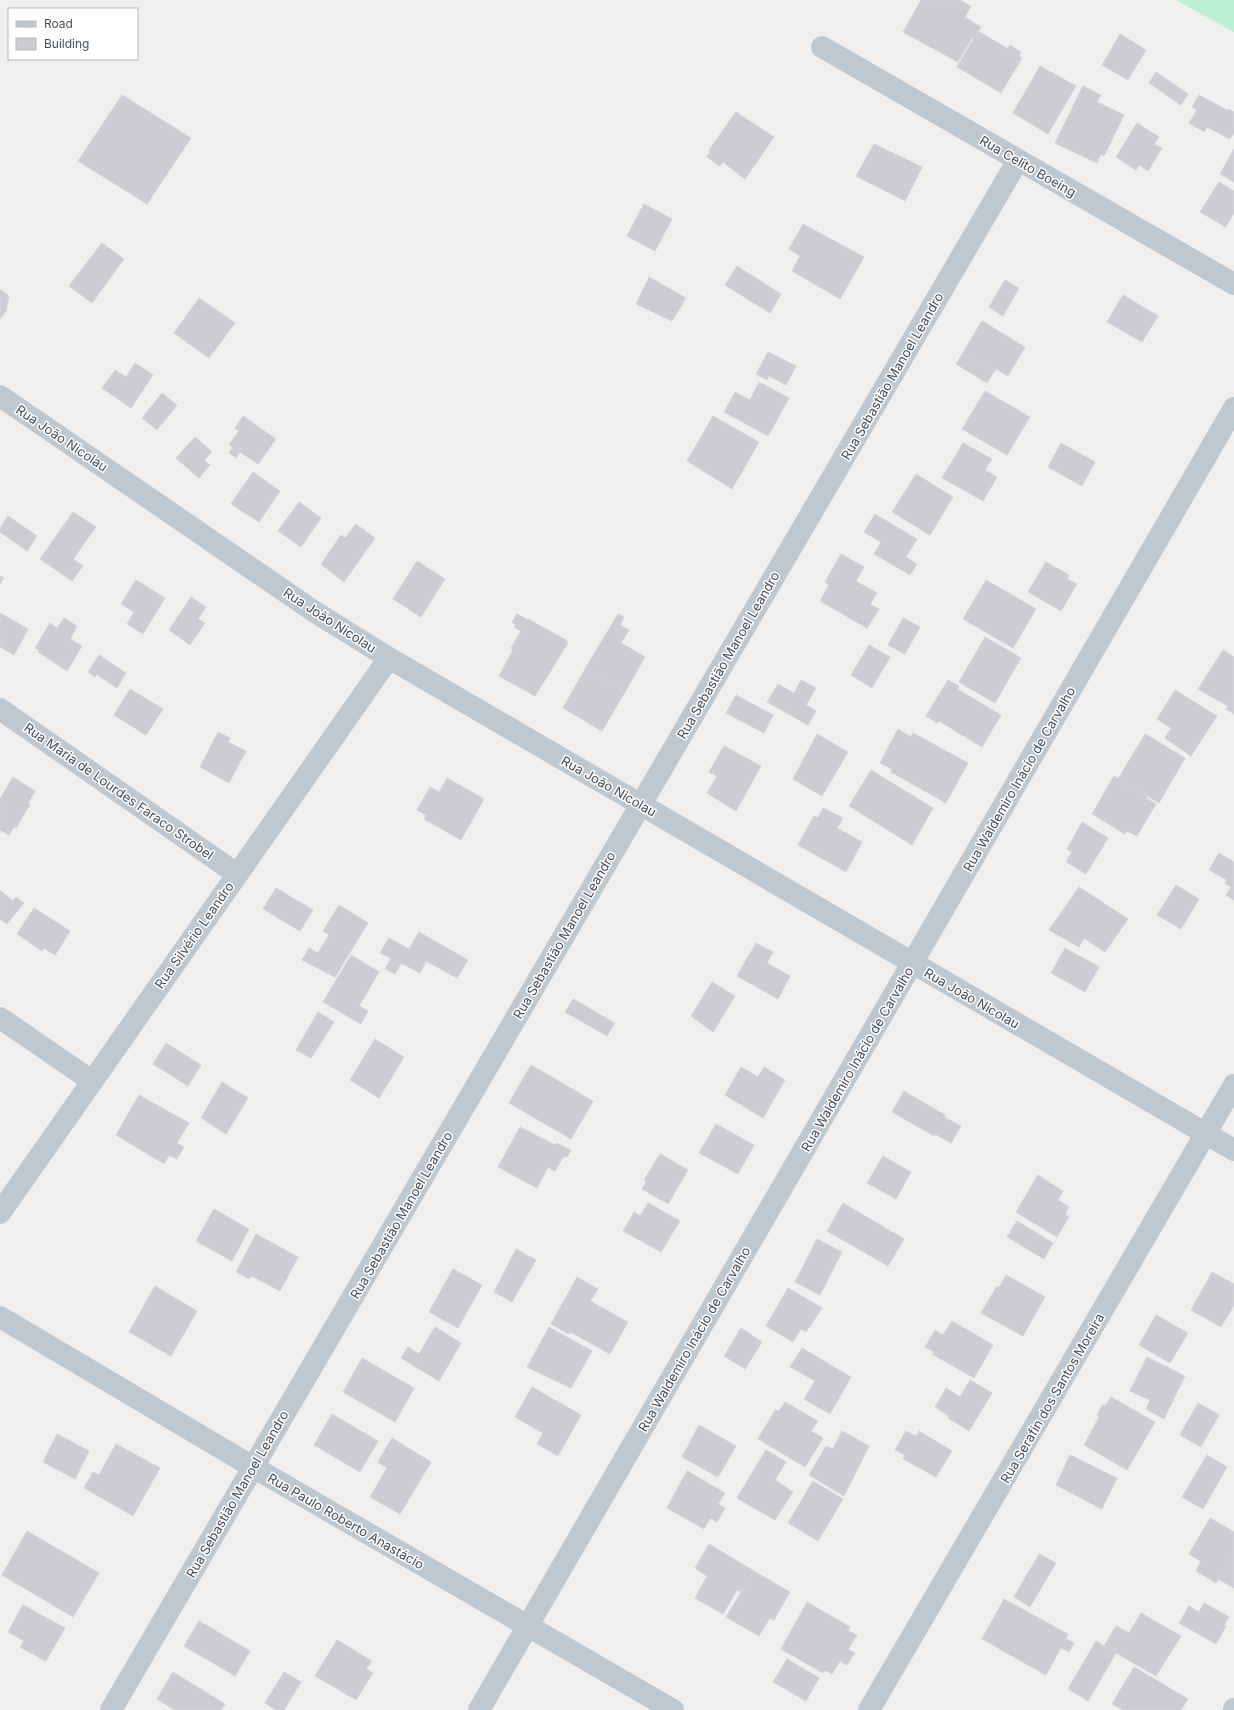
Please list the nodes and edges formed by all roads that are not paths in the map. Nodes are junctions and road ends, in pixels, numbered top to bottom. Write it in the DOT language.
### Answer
graph roads {
  1 [pos="822,47"];
  2 [pos="1018,160"];
  3 [pos="1234,284"];
  4 [pos="0,396"];
  5 [pos="1234,408"];
  6 [pos="389,658"];
  7 [pos="0,709"];
  8 [pos="640,805"];
  9 [pos="237,874"];
  10 [pos="912,963"];
  11 [pos="0,1018"];
  12 [pos="92,1081"];
  13 [pos="1234,1085"];
  14 [pos="1206,1134"];
  15 [pos="1234,1150"];
  16 [pos="0,1213"];
  17 [pos="0,1317"];
  18 [pos="253,1467"];
  19 [pos="528,1626"];
  20 [pos="111,1710"];
  21 [pos="479,1710"];
  22 [pos="673,1710"];
  23 [pos="870,1710"];
  1 -- 2 [label="street, Rua Celito Boeing"];
  2 -- 3 [label="street, Rua Celito Boeing"];
  2 -- 8 [label="street, Rua Sebastião Manoel Leandro"];
  4 -- 6 [label="street, Rua João Nicolau"];
  5 -- 10 [label="street, Rua Waldemiro Inácio de Carvalho"];
  6 -- 8 [label="street, Rua João Nicolau"];
  6 -- 9 [label="street, Rua Silvério Leandro"];
  7 -- 9 [label="street, Rua Maria de Lourdes Faraco Strobel"];
  8 -- 10 [label="street, Rua João Nicolau"];
  8 -- 18 [label="street, Rua Sebastião Manoel Leandro"];
  9 -- 12 [label="street, Rua Silvério Leandro"];
  10 -- 14 [label="street, Rua João Nicolau"];
  10 -- 19 [label="street, Rua Waldemiro Inácio de Carvalho"];
  11 -- 12 [label="street"];
  12 -- 16 [label="street, Rua Silvério Leandro"];
  13 -- 14 [label="street, Rua Serafin dos Santos Moreira"];
  14 -- 15 [label="street, Rua João Nicolau"];
  14 -- 23 [label="street, Rua Serafin dos Santos Moreira"];
  17 -- 18 [label="street, Rua Paulo Roberto Anastácio"];
  18 -- 19 [label="street, Rua Paulo Roberto Anastácio"];
  18 -- 20 [label="street, Rua Sebastião Manoel Leandro"];
  19 -- 21 [label="street, Rua Waldemiro Inácio de Carvalho"];
  19 -- 22 [label="street, Rua Paulo Roberto Anastácio"];
}
